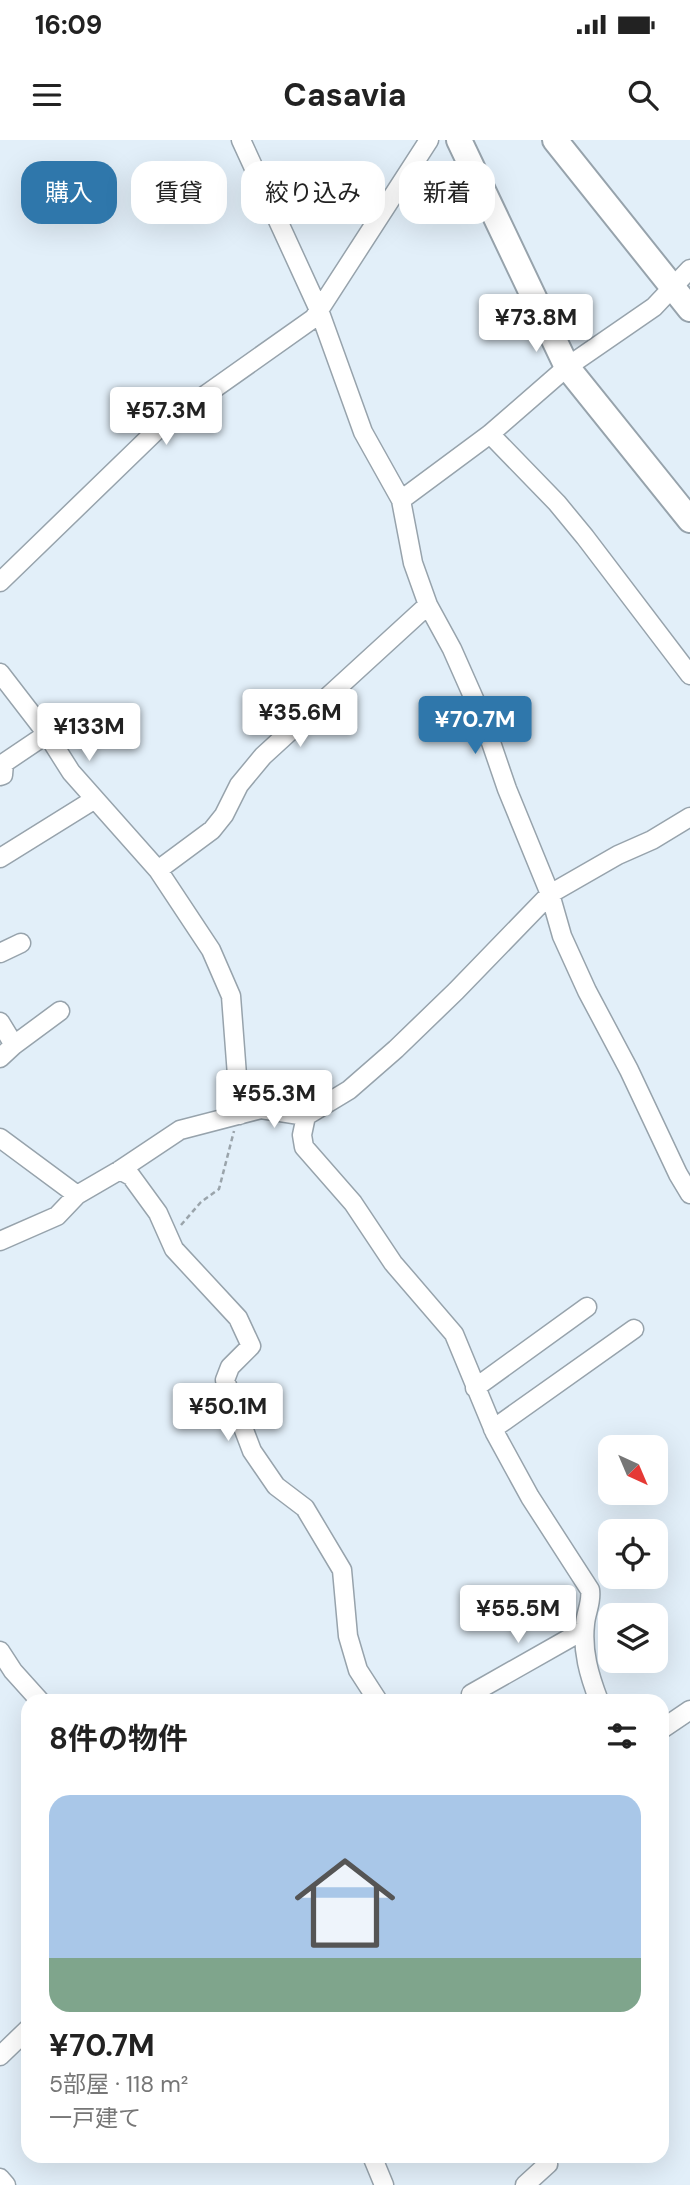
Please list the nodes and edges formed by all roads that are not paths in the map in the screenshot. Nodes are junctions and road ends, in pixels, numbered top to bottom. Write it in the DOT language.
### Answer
graph roads {
  1 [pos="242,140"];
  2 [pos="429,140"];
  3 [pos="459,140"];
  4 [pos="555,140"];
  5 [pos="690,269"];
  6 [pos="673,287"];
  7 [pos="690,309"];
  8 [pos="319,310"];
  9 [pos="567,367"];
  10 [pos="490,435"];
  11 [pos="401,500"];
  12 [pos="690,520"];
  13 [pos="0,582"];
  14 [pos="428,605"];
  15 [pos="0,673"];
  16 [pos="690,675"];
  17 [pos="47,734"];
  18 [pos="0,776"];
  19 [pos="95,799"];
  20 [pos="690,817"];
  21 [pos="0,858"];
  22 [pos="158,870"];
  23 [pos="550,894"];
  24 [pos="21,943"];
  25 [pos="0,953"];
  26 [pos="60,1011"];
  27 [pos="0,1022"];
  28 [pos="14,1045"];
  29 [pos="0,1058"];
  30 [pos="240,1115"];
  31 [pos="306,1116"];
  32 [pos="0,1138"];
  33 [pos="120,1170"];
  34 [pos="690,1194"];
  35 [pos="77,1195"];
  36 [pos="0,1241"];
  37 [pos="587,1307"];
  38 [pos="634,1329"];
  39 [pos="475,1388"];
  40 [pos="493,1429"];
  41 [pos="584,1630"];
  42 [pos="0,1651"];
  43 [pos="34,1694"];
  44 [pos="373,1694"];
  45 [pos="471,1694"];
  46 [pos="597,1694"];
  47 [pos="690,1710"];
  48 [pos="669,1724"];
  49 [pos="21,2036"];
  50 [pos="0,2056"];
  51 [pos="375,2163"];
  52 [pos="548,2163"];
  53 [pos="0,2178"];
  54 [pos="6,2185"];
  55 [pos="384,2185"];
  56 [pos="525,2185"];
  1 -- 8 [label="street"];
  2 -- 8 [label="street"];
  3 -- 9 [label="street"];
  4 -- 6 [label="street"];
  5 -- 6 [label="street"];
  6 -- 7 [label="street"];
  6 -- 9 [label="street"];
  8 -- 11 [label="street"];
  8 -- 13 [label="street"];
  9 -- 10 [label="street"];
  9 -- 12 [label="street"];
  10 -- 11 [label="street"];
  10 -- 16 [label="street"];
  11 -- 14 [label="street"];
  14 -- 22 [label="street"];
  14 -- 23 [label="street"];
  15 -- 17 [label="street"];
  17 -- 18 [label="street"];
  17 -- 19 [label="street"];
  19 -- 21 [label="street"];
  19 -- 22 [label="street"];
  20 -- 23 [label="street"];
  22 -- 30 [label="street"];
  23 -- 31 [label="street"];
  23 -- 34 [label="street"];
  24 -- 25 [label="street"];
  26 -- 28 [label="street"];
  27 -- 28 [label="street"];
  28 -- 29 [label="street"];
  30 -- 31 [label="street"];
  30 -- 33 [label="street"];
  31 -- 39 [label="street"];
  32 -- 35 [label="street"];
  33 -- 35 [label="street"];
  33 -- 44 [label="street"];
  35 -- 36 [label="street"];
  37 -- 39 [label="street"];
  38 -- 40 [label="street"];
  39 -- 40 [label="street"];
  40 -- 41 [label="street"];
  41 -- 45 [label="street"];
  41 -- 46 [label="street"];
  42 -- 43 [label="street"];
  47 -- 48 [label="street"];
  49 -- 50 [label="street"];
  51 -- 55 [label="street"];
  52 -- 56 [label="street"];
  53 -- 54 [label="street"];
}
